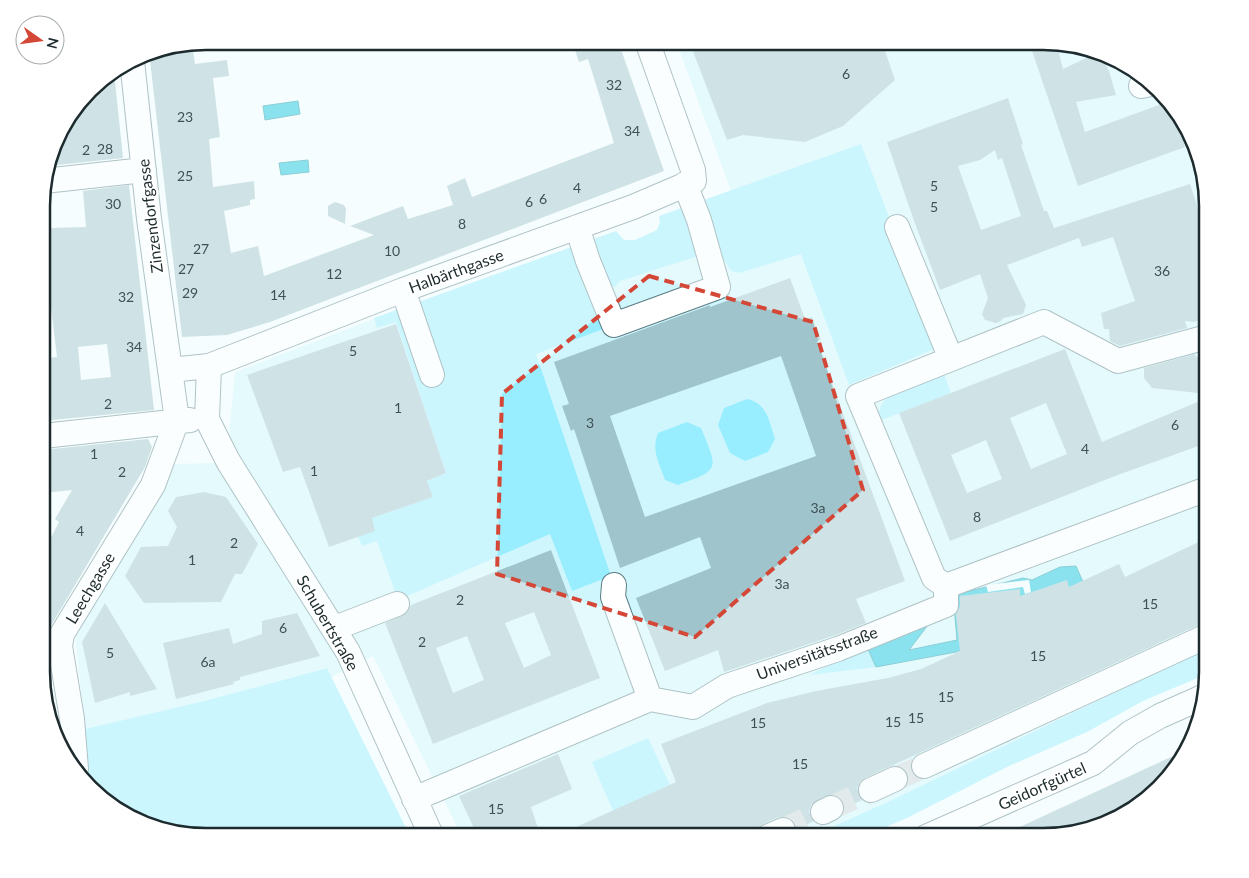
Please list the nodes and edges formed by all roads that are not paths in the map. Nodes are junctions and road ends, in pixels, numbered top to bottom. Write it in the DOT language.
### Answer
graph roads {
  1 [pos="650,50"];
  2 [pos="133,69"];
  3 [pos="144,170"];
  4 [pos="689,177"];
  5 [pos="52,180"];
  6 [pos="577,227"];
  7 [pos="897,227"];
  8 [pos="403,290"];
  9 [pos="1199,339"];
  10 [pos="951,359"];
  11 [pos="209,366"];
  12 [pos="170,370"];
  13 [pos="432,375"];
  14 [pos="207,419"];
  15 [pos="177,420"];
  16 [pos="50,435"];
  17 [pos="1199,492"];
  18 [pos="614,585"];
  19 [pos="946,586"];
  20 [pos="397,604"];
  21 [pos="334,628"];
  22 [pos="1199,640"];
  23 [pos="650,699"];
  24 [pos="1196,700"];
  25 [pos="71,750"];
  26 [pos="924,766"];
  27 [pos="895,779"];
  28 [pos="871,790"];
  29 [pos="414,799"];
  30 [pos="428,828"];
  31 [pos="946,828"];
  1 -- 4 [label="street"];
  2 -- 3 [label="street, Zinzendorfgasse"];
  3 -- 5 [label="street"];
  3 -- 12 [label="street, Zinzendorfgasse"];
  4 -- 6 [label="street, Halbärthgasse"];
  4 -- 6 [label="street"];
  6 -- 8 [label="street, Halbärthgasse"];
  7 -- 10 [label="street"];
  8 -- 11 [label="street, Halbärthgasse"];
  8 -- 13 [label="street"];
  9 -- 10 [label="street"];
  10 -- 19 [label="street"];
  11 -- 12 [label="street, Halbärthgasse"];
  11 -- 14 [label="street"];
  12 -- 15 [label="street, Zinzendorfgasse"];
  14 -- 15 [label="street"];
  14 -- 21 [label="street, Schubertstraße"];
  15 -- 16 [label="street"];
  15 -- 25 [label="street, Leechgasse"];
  17 -- 19 [label="street"];
  18 -- 23 [label="street"];
  19 -- 23 [label="street, Universitätsstraße"];
  20 -- 21 [label="street"];
  21 -- 29 [label="street, Schubertstraße"];
  22 -- 26 [label="street"];
  23 -- 29 [label="street"];
  24 -- 31 [label="street, Geidorfgürtel"];
  27 -- 28 [label="street"];
  29 -- 30 [label="street, Schubertstraße"];
}
